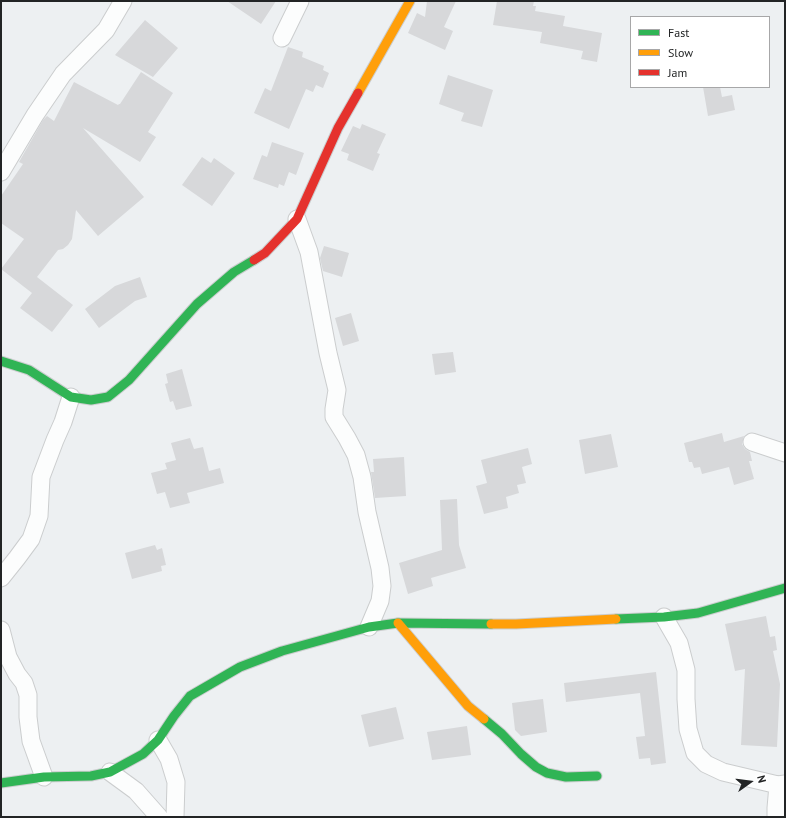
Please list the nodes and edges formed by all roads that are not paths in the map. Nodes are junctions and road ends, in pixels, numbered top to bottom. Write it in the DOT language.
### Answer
graph roads {
  1 [pos="124,1"];
  2 [pos="300,1"];
  3 [pos="410,1"];
  4 [pos="282,38"];
  5 [pos="1,172"];
  6 [pos="297,219"];
  7 [pos="1,361"];
  8 [pos="71,397"];
  9 [pos="752,442"];
  10 [pos="785,453"];
  11 [pos="1,578"];
  12 [pos="785,588"];
  13 [pos="664,617"];
  14 [pos="398,623"];
  15 [pos="369,627"];
  16 [pos="1,630"];
  17 [pos="158,740"];
  18 [pos="110,772"];
  19 [pos="597,776"];
  20 [pos="44,777"];
  21 [pos="1,783"];
  22 [pos="782,784"];
  23 [pos="159,817"];
  24 [pos="175,817"];
  25 [pos="776,817"];
  1 -- 5 [label="street"];
  2 -- 4 [label="street"];
  3 -- 6 [label="street"];
  6 -- 8 [label="street"];
  6 -- 15 [label="street"];
  7 -- 8 [label="street"];
  8 -- 11 [label="street"];
  9 -- 10 [label="street"];
  12 -- 13 [label="street"];
  13 -- 14 [label="street"];
  13 -- 22 [label="street"];
  14 -- 15 [label="street"];
  14 -- 19 [label="street"];
  15 -- 17 [label="street"];
  16 -- 20 [label="street"];
  17 -- 18 [label="street"];
  17 -- 24 [label="street"];
  18 -- 20 [label="street"];
  18 -- 23 [label="street"];
  20 -- 21 [label="street"];
  22 -- 25 [label="street"];
}
